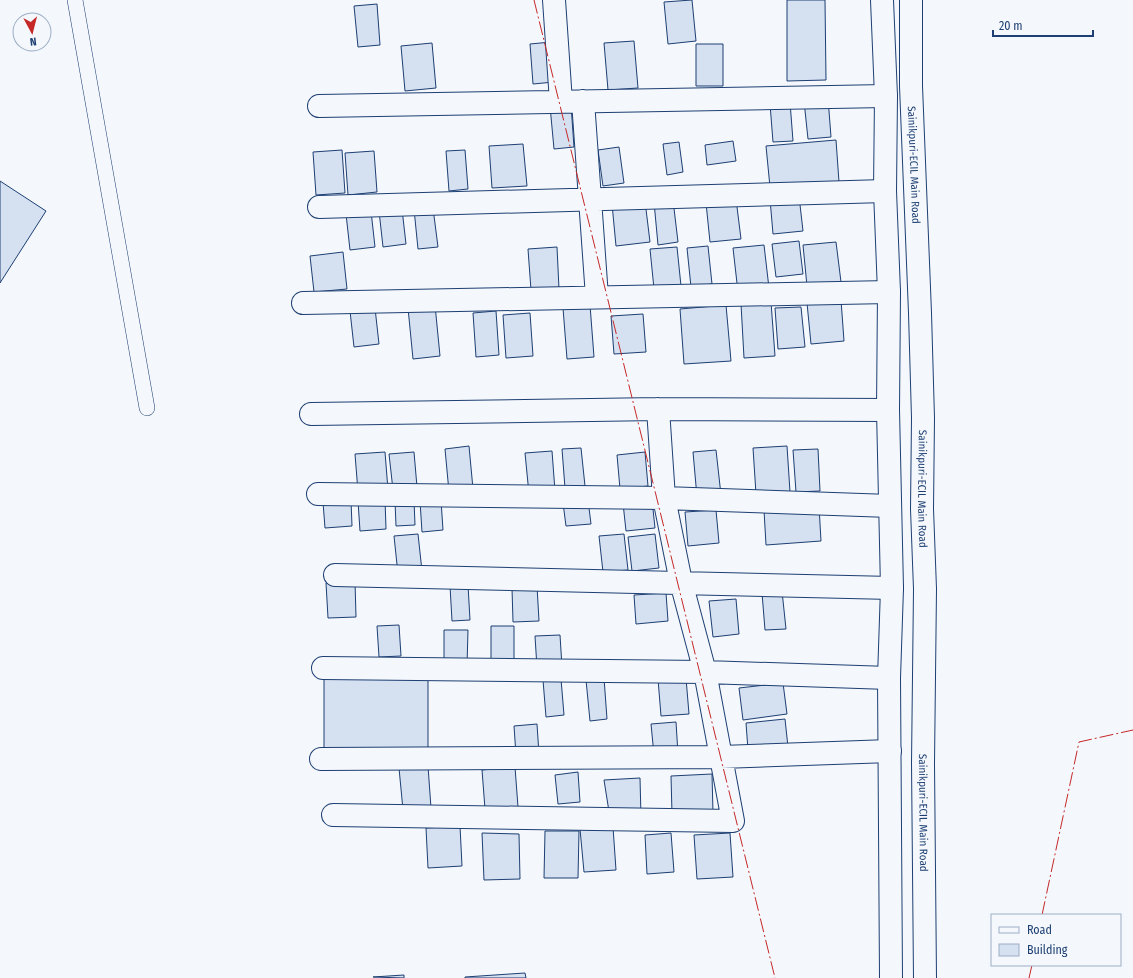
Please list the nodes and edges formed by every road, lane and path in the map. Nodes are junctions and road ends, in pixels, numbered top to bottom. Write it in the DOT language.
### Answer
graph roads {
  1 [pos="75,0"];
  2 [pos="554,0"];
  3 [pos="882,0"];
  4 [pos="911,0"];
  5 [pos="886,96"];
  6 [pos="583,101"];
  7 [pos="561,102"];
  8 [pos="319,106"];
  9 [pos="885,191"];
  10 [pos="590,200"];
  11 [pos="319,207"];
  12 [pos="888,292"];
  13 [pos="598,297"];
  14 [pos="303,303"];
  15 [pos="147,408"];
  16 [pos="658,409"];
  17 [pos="888,410"];
  18 [pos="311,414"];
  19 [pos="318,494"];
  20 [pos="664,498"];
  21 [pos="890,506"];
  22 [pos="335,575"];
  23 [pos="681,582"];
  24 [pos="892,588"];
  25 [pos="324,668"];
  26 [pos="704,672"];
  27 [pos="889,678"];
  28 [pos="890,751"];
  29 [pos="721,757"];
  30 [pos="321,759"];
  31 [pos="332,815"];
  32 [pos="891,978"];
  33 [pos="925,978"];
  1 -- 15 [label="lane"];
  2 -- 7 [label="street"];
  3 -- 5 [label="street"];
  4 -- 33 [label="street, Sainikpuri-ECIL Main Road"];
  5 -- 6 [label="street"];
  5 -- 9 [label="street"];
  6 -- 7 [label="street"];
  6 -- 10 [label="street"];
  7 -- 8 [label="street"];
  9 -- 10 [label="street"];
  9 -- 12 [label="street"];
  10 -- 11 [label="street"];
  10 -- 13 [label="street"];
  12 -- 13 [label="street"];
  12 -- 17 [label="street"];
  13 -- 14 [label="street"];
  16 -- 17 [label="street"];
  16 -- 18 [label="street"];
  16 -- 20 [label="street"];
  17 -- 21 [label="street"];
  19 -- 20 [label="street"];
  20 -- 21 [label="street"];
  20 -- 23 [label="street"];
  21 -- 24 [label="street"];
  22 -- 23 [label="street"];
  23 -- 24 [label="street"];
  23 -- 26 [label="street"];
  24 -- 27 [label="street"];
  25 -- 26 [label="street"];
  26 -- 27 [label="street"];
  26 -- 29 [label="street"];
  27 -- 28 [label="street"];
  28 -- 29 [label="street"];
  28 -- 32 [label="street"];
  29 -- 30 [label="street"];
  29 -- 31 [label="street"];
}
